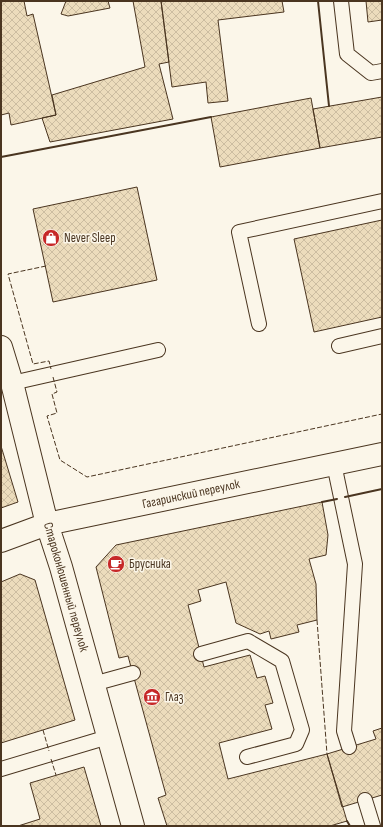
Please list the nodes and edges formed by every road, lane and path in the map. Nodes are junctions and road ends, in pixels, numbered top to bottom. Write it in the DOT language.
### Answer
graph roads {
  1 [pos="341,1"];
  2 [pos="382,71"];
  3 [pos="382,201"];
  4 [pos="259,324"];
  5 [pos="382,336"];
  6 [pos="339,346"];
  7 [pos="1,347"];
  8 [pos="158,350"];
  9 [pos="12,383"];
  10 [pos="382,454"];
  11 [pos="334,464"];
  12 [pos="48,524"];
  13 [pos="1,541"];
  14 [pos="201,654"];
  15 [pos="133,673"];
  16 [pos="93,684"];
  17 [pos="108,737"];
  18 [pos="349,747"];
  19 [pos="247,757"];
  20 [pos="1,769"];
  21 [pos="366,800"];
  22 [pos="133,826"];
  23 [pos="373,826"];
  1 -- 2 [label="lane"];
  3 -- 4 [label="lane"];
  5 -- 6 [label="lane"];
  7 -- 9 [label="street, Староконюшенный переулок"];
  8 -- 9 [label="lane"];
  9 -- 12 [label="street, Староконюшенный переулок"];
  10 -- 11 [label="street, Гагаринский переулок"];
  11 -- 12 [label="street, Гагаринский переулок"];
  11 -- 18 [label="lane"];
  12 -- 13 [label="street, Гагаринский переулок"];
  12 -- 16 [label="street, Староконюшенный переулок"];
  14 -- 19 [label="lane"];
  15 -- 16 [label="lane"];
  16 -- 17 [label="street, Староконюшенный переулок"];
  17 -- 20 [label="lane"];
  17 -- 22 [label="street, Староконюшенный переулок"];
  21 -- 23 [label="lane"];
}
